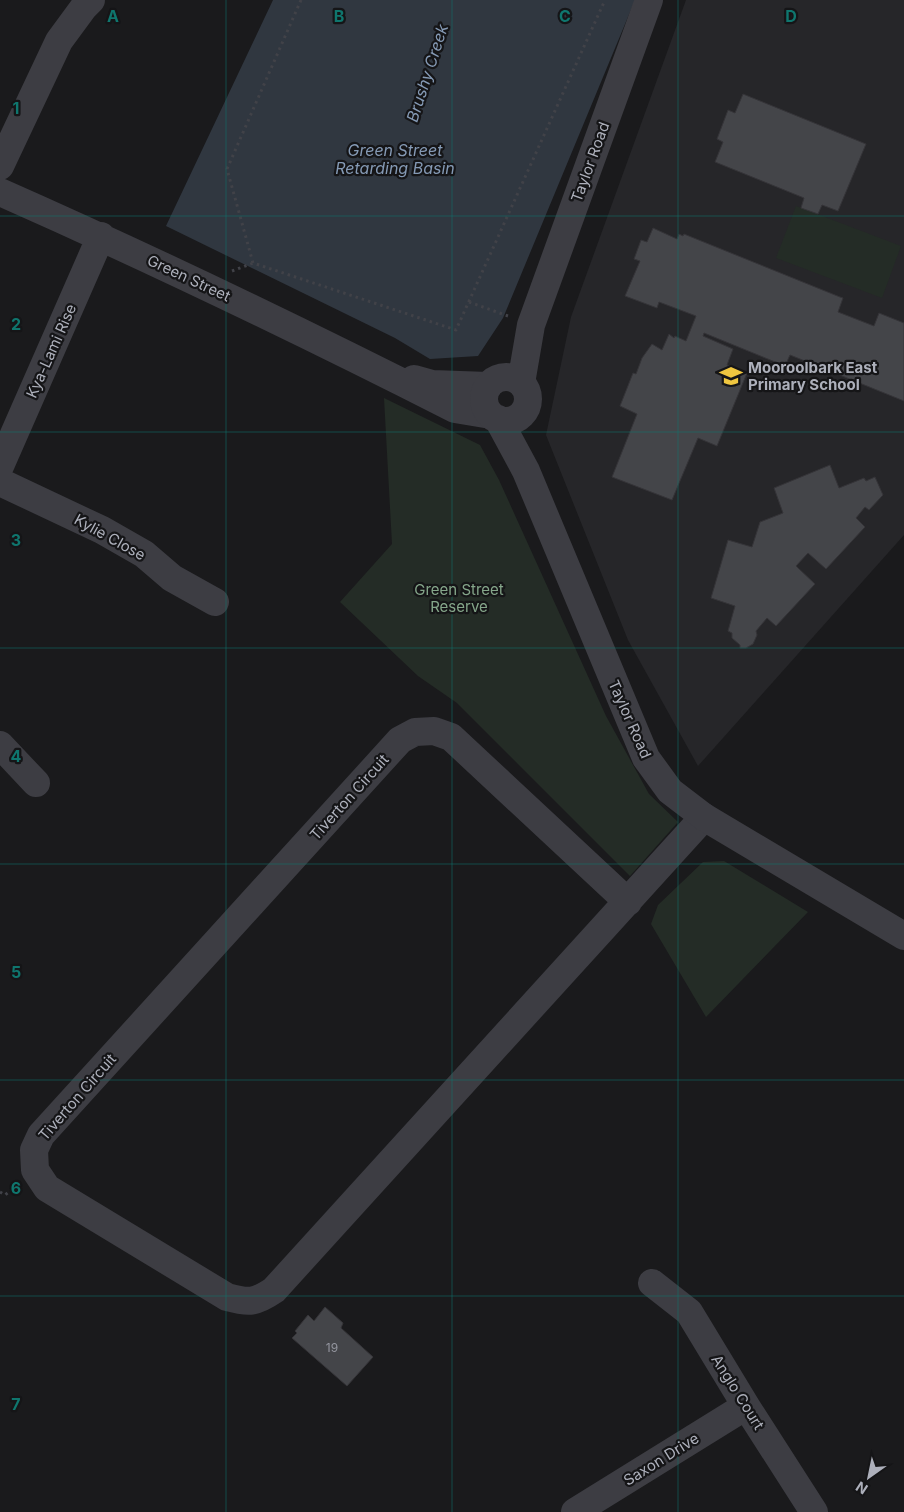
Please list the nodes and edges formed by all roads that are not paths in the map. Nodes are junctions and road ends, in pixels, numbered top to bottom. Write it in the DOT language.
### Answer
graph roads {
  1 [pos="91,0"];
  2 [pos="649,0"];
  3 [pos="0,166"];
  4 [pos="0,192"];
  5 [pos="101,236"];
  6 [pos="521,321"];
  7 [pos="376,369"];
  8 [pos="490,383"];
  9 [pos="523,396"];
  10 [pos="494,417"];
  11 [pos="0,466"];
  12 [pos="526,471"];
  13 [pos="0,482"];
  14 [pos="215,602"];
  15 [pos="0,745"];
  16 [pos="36,784"];
  17 [pos="704,818"];
  18 [pos="628,902"];
  19 [pos="904,936"];
  20 [pos="652,1283"];
  21 [pos="746,1406"];
  22 [pos="575,1512"];
  23 [pos="814,1512"];
  1 -- 3 [label="street"];
  2 -- 6 [label="street, Taylor Road"];
  4 -- 5 [label="street, Green Street"];
  5 -- 7 [label="street, Green Street"];
  5 -- 11 [label="street, Kya-Lami Rise"];
  6 -- 8 [label="street, Taylor Road"];
  6 -- 9 [label="street, Taylor Road"];
  7 -- 8 [label="street, Green Street"];
  7 -- 10 [label="street, Green Street"];
  8 -- 9 [label="street"];
  8 -- 10 [label="street"];
  9 -- 10 [label="street"];
  9 -- 12 [label="street, Taylor Road"];
  10 -- 12 [label="street, Taylor Road"];
  12 -- 17 [label="street, Taylor Road"];
  13 -- 14 [label="street, Kylie Close"];
  15 -- 16 [label="street"];
  17 -- 18 [label="street, Tiverton Circuit"];
  17 -- 19 [label="street, Taylor Road"];
  18 -- 18 [label="street, Tiverton Circuit"];
  20 -- 21 [label="street, Anglo Court"];
  21 -- 22 [label="street, Saxon Drive"];
  21 -- 23 [label="street, Anglo Court"];
}
